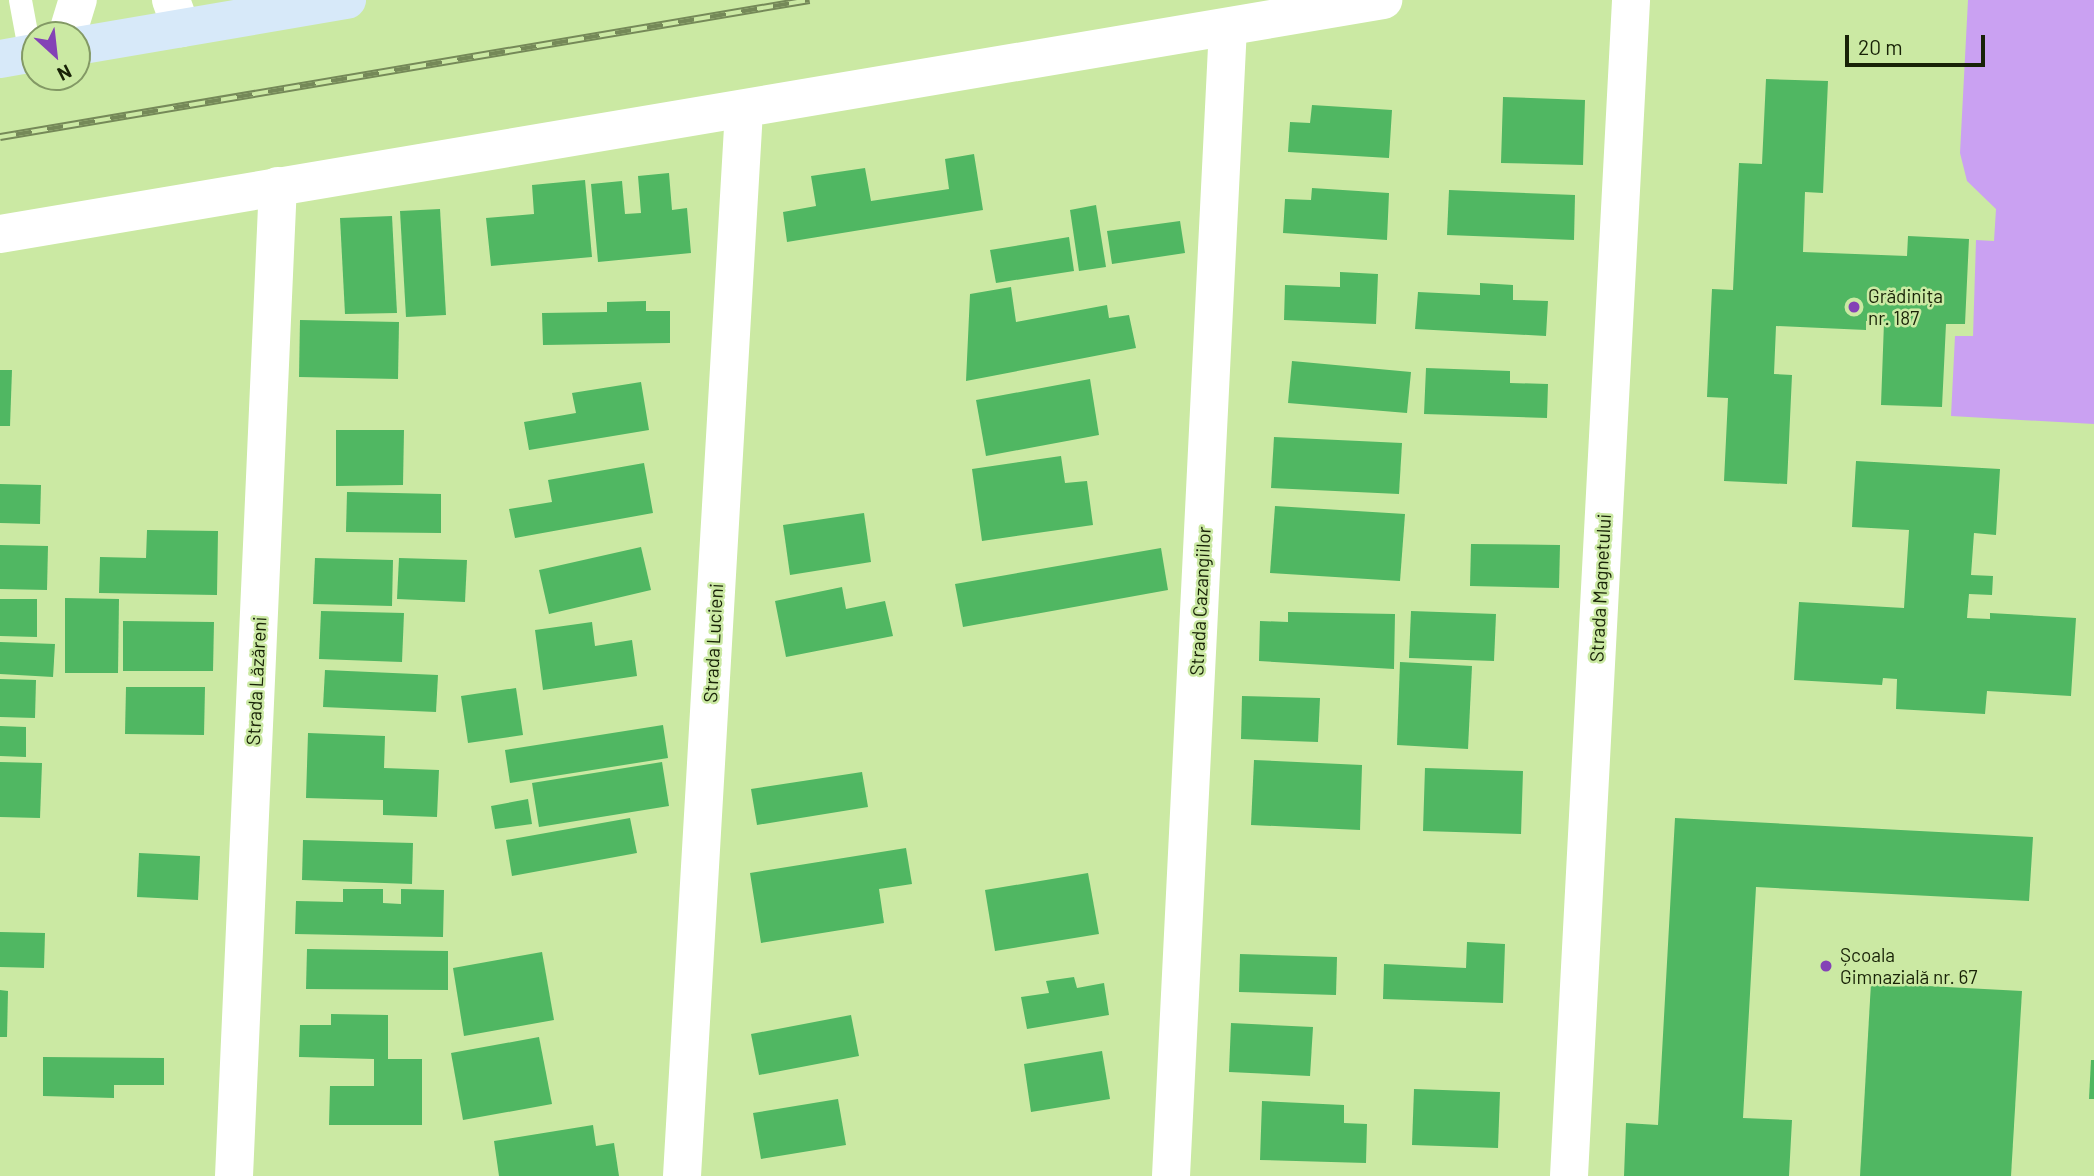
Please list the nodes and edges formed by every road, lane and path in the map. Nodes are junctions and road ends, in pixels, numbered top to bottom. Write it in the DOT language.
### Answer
graph roads {
  1 [pos="20,0"];
  2 [pos="78,0"];
  3 [pos="347,0"];
  4 [pos="1383,0"];
  5 [pos="1630,0"];
  6 [pos="176,14"];
  7 [pos="71,21"];
  8 [pos="1228,27"];
  9 [pos="21,28"];
  10 [pos="91,41"];
  11 [pos="744,110"];
  12 [pos="278,186"];
  13 [pos="0,234"];
  14 [pos="234,1176"];
  15 [pos="682,1176"];
  16 [pos="1171,1176"];
  17 [pos="1569,1176"];
  1 -- 9 [label="lane"];
  2 -- 7 [label="street"];
  3 -- 6 [label="main road"];
  4 -- 8 [label="street"];
  5 -- 17 [label="street, Strada Magnetului"];
  6 -- 10 [label="main road"];
  8 -- 11 [label="street"];
  8 -- 16 [label="street, Strada Cazangiilor"];
  11 -- 12 [label="street"];
  11 -- 15 [label="street, Strada Lucieni"];
  12 -- 13 [label="street"];
  12 -- 14 [label="street, Strada Lăzăreni"];
}
